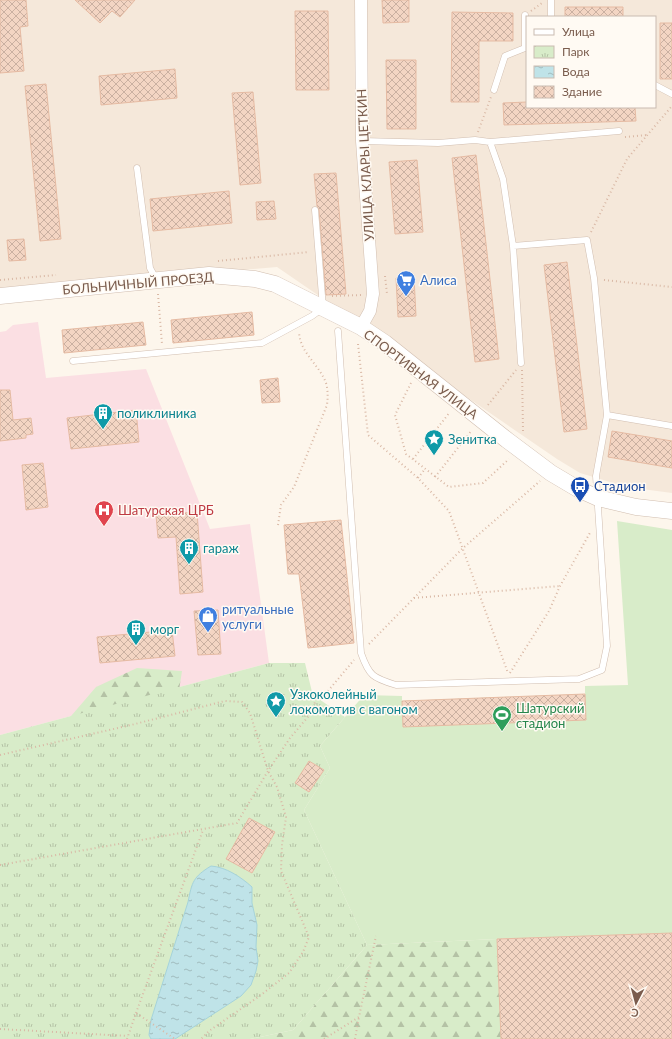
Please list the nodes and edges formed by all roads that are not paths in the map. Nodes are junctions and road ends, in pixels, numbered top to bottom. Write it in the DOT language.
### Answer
graph roads {
  1 [pos="361,0"];
  2 [pos="551,0"];
  3 [pos="525,15"];
  4 [pos="551,16"];
  5 [pos="526,48"];
  6 [pos="656,86"];
  7 [pos="494,90"];
  8 [pos="672,94"];
  9 [pos="619,131"];
  10 [pos="362,141"];
  11 [pos="490,142"];
  12 [pos="137,168"];
  13 [pos="315,210"];
  14 [pos="513,246"];
  15 [pos="156,279"];
  16 [pos="0,296"];
  17 [pos="322,302"];
  18 [pos="361,327"];
  19 [pos="338,331"];
  20 [pos="73,361"];
  21 [pos="521,363"];
  22 [pos="607,415"];
  23 [pos="672,426"];
  24 [pos="598,498"];
  25 [pos="672,511"];
  1 -- 10 [label="street, УЛИЦА КЛАРЫ ЦЕТКИН"];
  2 -- 4 [label="lane"];
  3 -- 5 [label="lane"];
  5 -- 7 [label="lane"];
  6 -- 8 [label="lane"];
  9 -- 11 [label="lane"];
  10 -- 11 [label="lane"];
  10 -- 18 [label="street, УЛИЦА КЛАРЫ ЦЕТКИН"];
  11 -- 14 [label="lane"];
  12 -- 15 [label="lane"];
  13 -- 17 [label="lane"];
  14 -- 21 [label="lane"];
  14 -- 22 [label="lane"];
  15 -- 16 [label="street, БОЛЬНИЧНЫЙ ПРОЕЗД"];
  15 -- 17 [label="street, БОЛЬНИЧНЫЙ ПРОЕЗД"];
  17 -- 18 [label="street, БОЛЬНИЧНЫЙ ПРОЕЗД"];
  17 -- 20 [label="lane"];
  18 -- 24 [label="street, СПОРТИВНАЯ УЛИЦА"];
  19 -- 24 [label="lane"];
  22 -- 23 [label="lane"];
  22 -- 24 [label="lane"];
  24 -- 25 [label="street, СПОРТИВНАЯ УЛИЦА"];
}
